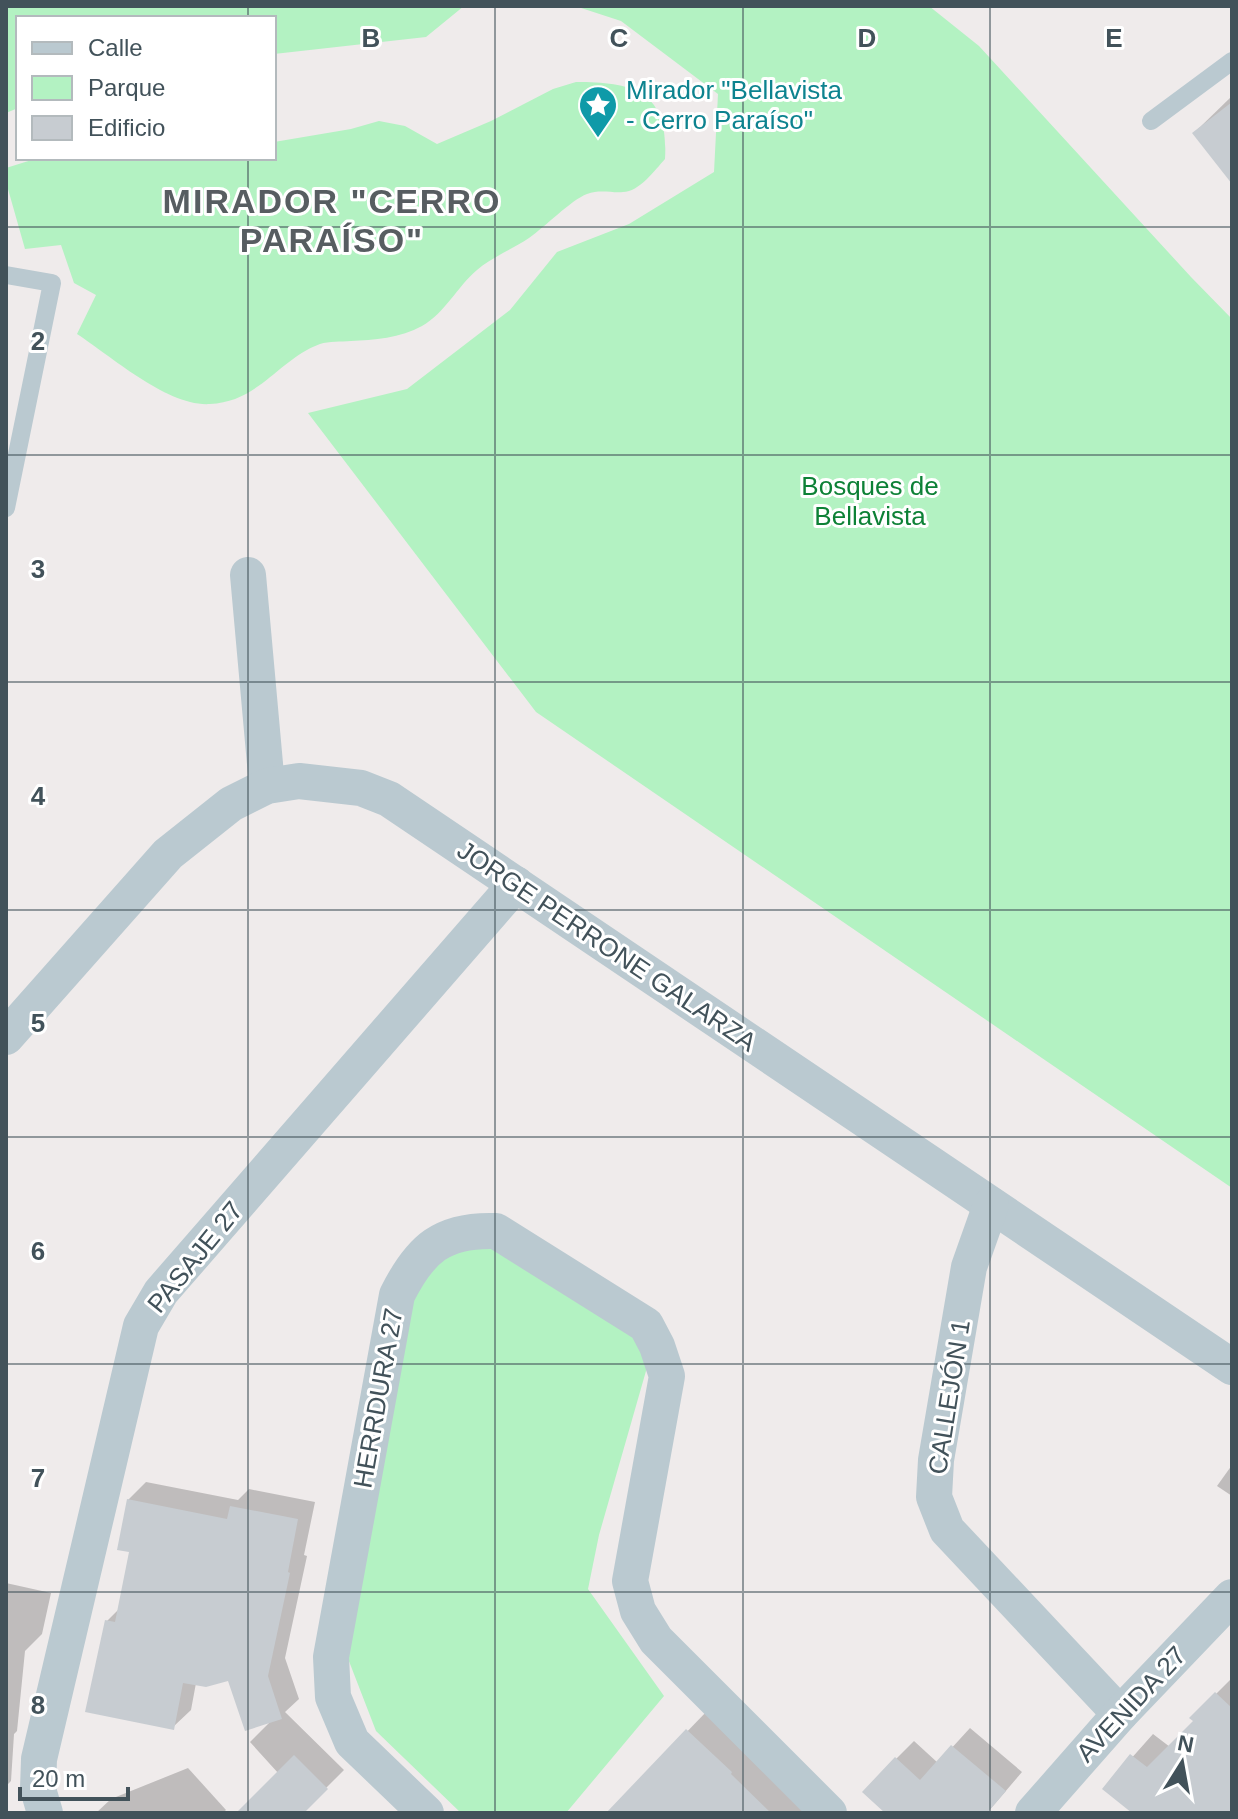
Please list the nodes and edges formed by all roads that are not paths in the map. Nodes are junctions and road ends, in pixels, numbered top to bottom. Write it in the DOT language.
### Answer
graph roads {
  1 [pos="1232,61"];
  2 [pos="1151,121"];
  3 [pos="6,275"];
  4 [pos="6,508"];
  5 [pos="248,575"];
  6 [pos="267,786"];
  7 [pos="516,884"];
  8 [pos="6,1037"];
  9 [pos="991,1205"];
  10 [pos="1232,1367"];
  11 [pos="1232,1597"];
  12 [pos="1120,1714"];
  13 [pos="45,1813"];
  14 [pos="426,1813"];
  15 [pos="829,1813"];
  16 [pos="1033,1813"];
  1 -- 2 [label="lane"];
  3 -- 4 [label="lane"];
  5 -- 6 [label="street"];
  6 -- 7 [label="street, JORGE PERRONE GALARZA"];
  6 -- 8 [label="street, JORGE PERRONE GALARZA"];
  7 -- 9 [label="street, JORGE PERRONE GALARZA"];
  7 -- 13 [label="street, PASAJE 27"];
  9 -- 10 [label="street, JORGE PERRONE GALARZA"];
  9 -- 12 [label="street, CALLEJÓN 1"];
  11 -- 12 [label="street, AVENIDA 27"];
  12 -- 16 [label="street, AVENIDA 27"];
  14 -- 15 [label="street, HERRDURA 27"];
}
